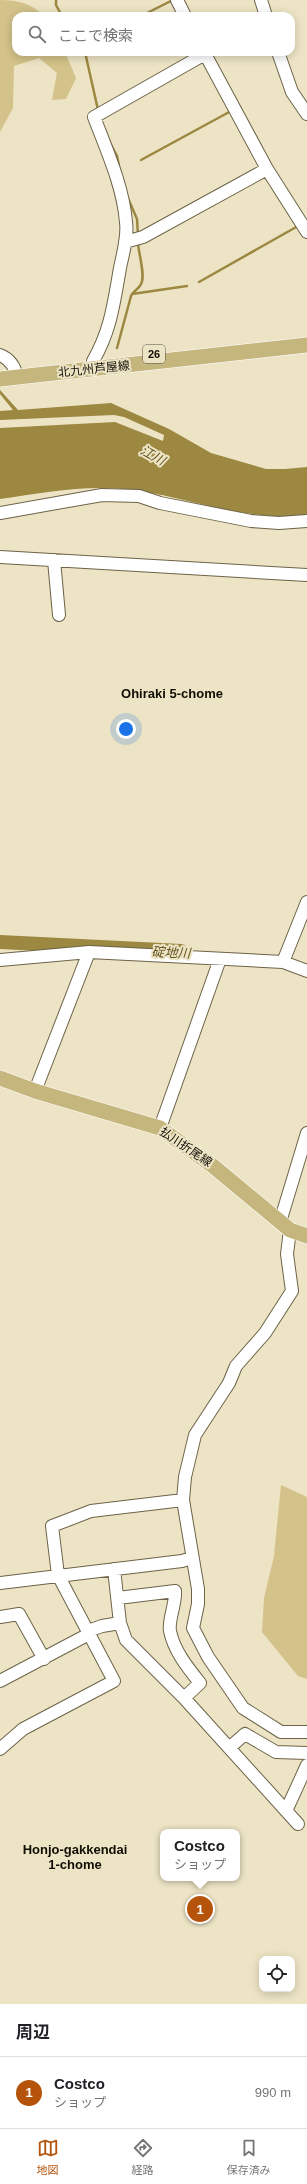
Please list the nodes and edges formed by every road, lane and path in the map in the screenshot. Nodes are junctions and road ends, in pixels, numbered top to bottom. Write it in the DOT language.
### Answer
graph roads {
  1 [pos="177,0"];
  2 [pos="260,0"];
  3 [pos="182,12"];
  4 [pos="264,12"];
  5 [pos="199,56"];
  6 [pos="206,56"];
  7 [pos="279,56"];
  8 [pos="307,114"];
  9 [pos="268,168"];
  10 [pos="307,232"];
  11 [pos="125,242"];
  12 [pos="307,336"];
  13 [pos="307,345"];
  14 [pos="0,355"];
  15 [pos="93,361"];
  16 [pos="0,370"];
  17 [pos="16,373"];
  18 [pos="0,379"];
  19 [pos="0,513"];
  20 [pos="307,521"];
  21 [pos="0,557"];
  22 [pos="54,560"];
  23 [pos="307,575"];
  24 [pos="59,615"];
  25 [pos="307,902"];
  26 [pos="89,952"];
  27 [pos="220,959"];
  28 [pos="0,960"];
  29 [pos="283,962"];
  30 [pos="307,971"];
  31 [pos="0,1078"];
  32 [pos="35,1091"];
  33 [pos="160,1128"];
  34 [pos="307,1135"];
  35 [pos="285,1226"];
  36 [pos="307,1236"];
  37 [pos="183,1500"];
  38 [pos="192,1558"];
  39 [pos="114,1569"];
  40 [pos="58,1573"];
  41 [pos="0,1578"];
  42 [pos="0,1583"];
  43 [pos="118,1598"];
  44 [pos="0,1617"];
  45 [pos="120,1623"];
  46 [pos="89,1633"];
  47 [pos="44,1659"];
  48 [pos="0,1681"];
  49 [pos="184,1698"];
  50 [pos="307,1732"];
  51 [pos="229,1748"];
  52 [pos="0,1749"];
  53 [pos="307,1753"];
  54 [pos="307,1765"];
  55 [pos="286,1811"];
  56 [pos="298,1824"];
  1 -- 3 [label="street"];
  2 -- 4 [label="street"];
  5 -- 11 [label="street"];
  6 -- 9 [label="street"];
  7 -- 8 [label="street"];
  9 -- 10 [label="street"];
  9 -- 11 [label="street"];
  11 -- 15 [label="street"];
  12 -- 15 [label="main road, 北九州芦屋線 / 26"];
  13 -- 17 [label="main road, 北九州芦屋線 / 26"];
  14 -- 17 [label="street"];
  15 -- 17 [label="main road, 北九州芦屋線 / 26"];
  16 -- 17 [label="main road, 北九州芦屋線 / 26"];
  17 -- 18 [label="main road, 北九州芦屋線 / 26"];
  19 -- 20 [label="street"];
  21 -- 22 [label="street"];
  22 -- 23 [label="street"];
  22 -- 24 [label="street"];
  25 -- 29 [label="street"];
  26 -- 27 [label="street"];
  26 -- 28 [label="street"];
  26 -- 32 [label="street"];
  27 -- 29 [label="street"];
  27 -- 33 [label="street"];
  29 -- 30 [label="street"];
  31 -- 32 [label="main road, 払川折尾線"];
  32 -- 33 [label="main road, 払川折尾線"];
  33 -- 35 [label="main road, 払川折尾線"];
  34 -- 35 [label="street"];
  35 -- 36 [label="main road, 払川折尾線"];
  35 -- 37 [label="street"];
  37 -- 38 [label="street"];
  37 -- 40 [label="street"];
  38 -- 39 [label="street"];
  38 -- 40 [label="street"];
  38 -- 50 [label="street"];
  39 -- 40 [label="street"];
  39 -- 43 [label="street"];
  40 -- 41 [label="street"];
  40 -- 42 [label="street"];
  40 -- 46 [label="street"];
  43 -- 45 [label="street"];
  43 -- 49 [label="street"];
  44 -- 47 [label="street"];
  45 -- 46 [label="street"];
  45 -- 49 [label="street"];
  46 -- 47 [label="street"];
  46 -- 52 [label="street"];
  47 -- 48 [label="street"];
  49 -- 51 [label="street"];
  51 -- 53 [label="street"];
  51 -- 55 [label="street"];
  54 -- 55 [label="street"];
  55 -- 56 [label="street"];
}
